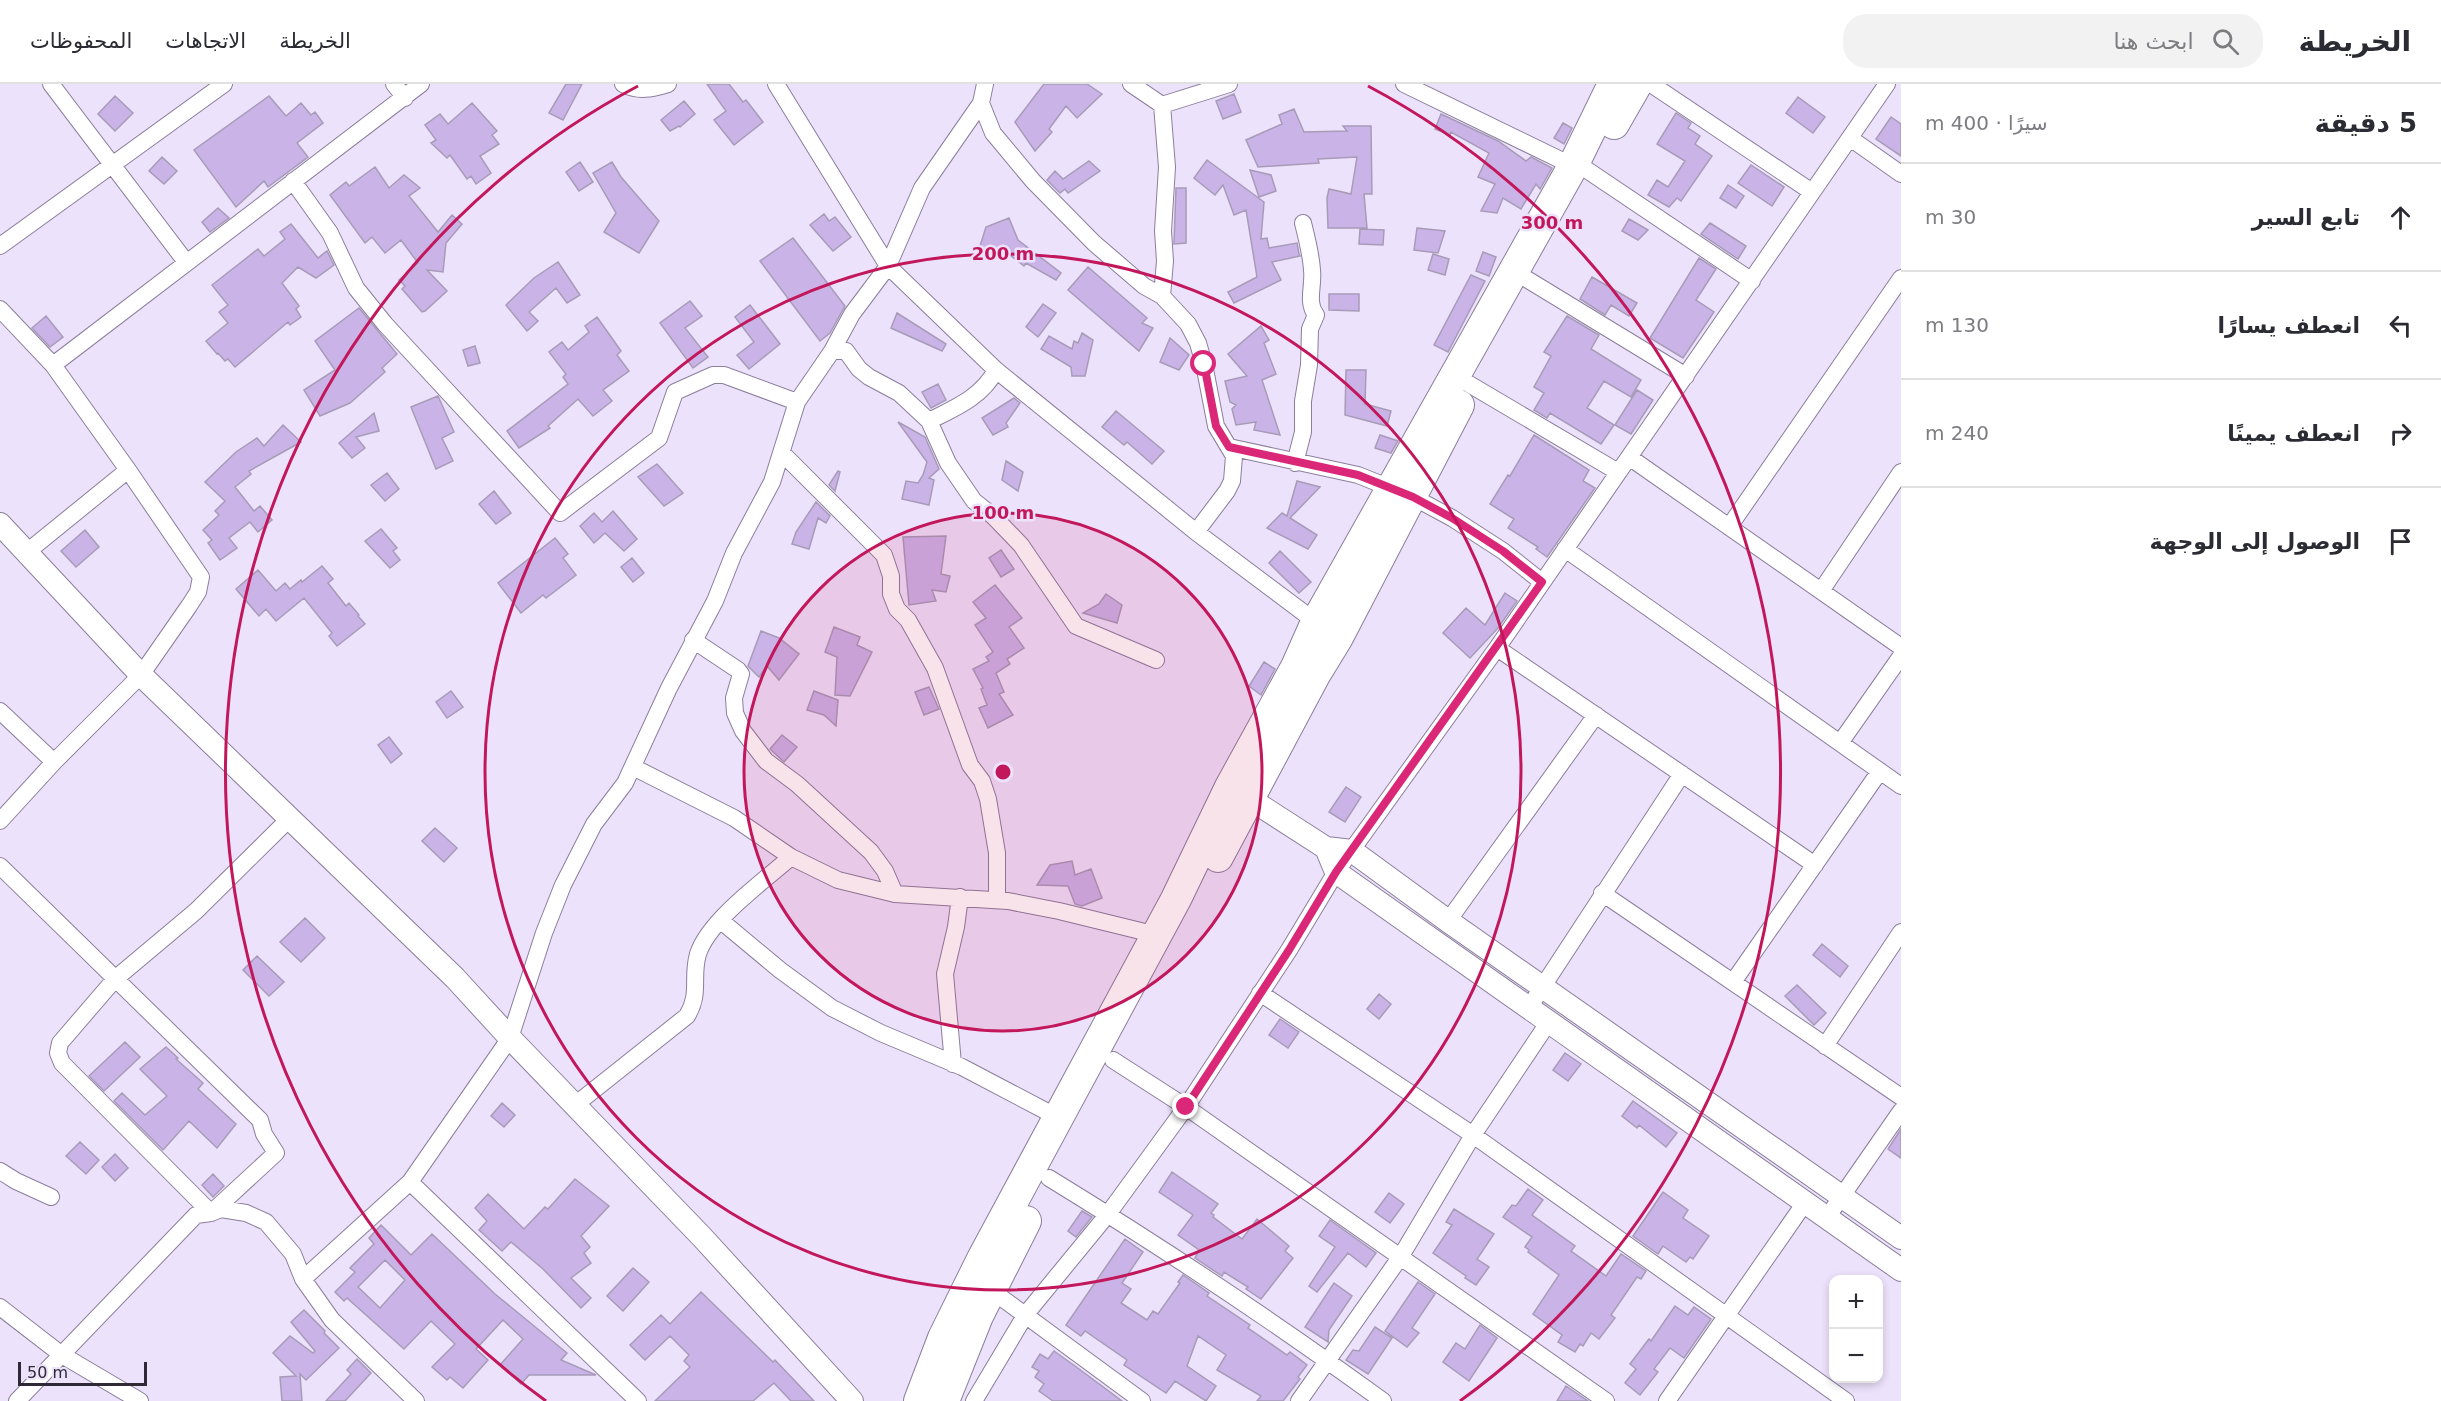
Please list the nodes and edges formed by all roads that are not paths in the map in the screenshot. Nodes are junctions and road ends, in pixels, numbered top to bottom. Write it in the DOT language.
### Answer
graph roads {
  1 [pos="51,84"];
  2 [pos="224,84"];
  3 [pos="394,84"];
  4 [pos="421,84"];
  5 [pos="623,84"];
  6 [pos="668,84"];
  7 [pos="776,84"];
  8 [pos="985,84"];
  9 [pos="1131,84"];
  10 [pos="1229,84"];
  11 [pos="1614,84"];
  12 [pos="1637,84"];
  13 [pos="1650,84"];
  14 [pos="1887,84"];
  15 [pos="1408,85"];
  16 [pos="405,98"];
  17 [pos="981,103"];
  18 [pos="1162,105"];
  19 [pos="1850,138"];
  20 [pos="111,164"];
  21 [pos="1580,168"];
  22 [pos="1901,174"];
  23 [pos="293,181"];
  24 [pos="1812,192"];
  25 [pos="1303,223"];
  26 [pos="0,246"];
  27 [pos="186,262"];
  28 [pos="888,266"];
  29 [pos="1525,278"];
  30 [pos="1901,278"];
  31 [pos="1752,281"];
  32 [pos="1162,296"];
  33 [pos="0,309"];
  34 [pos="832,351"];
  35 [pos="53,365"];
  36 [pos="996,370"];
  37 [pos="1686,376"];
  38 [pos="1469,384"];
  39 [pos="797,402"];
  40 [pos="929,421"];
  41 [pos="1229,447"];
  42 [pos="783,453"];
  43 [pos="1629,457"];
  44 [pos="1295,463"];
  45 [pos="128,470"];
  46 [pos="1618,472"];
  47 [pos="1901,472"];
  48 [pos="1401,493"];
  49 [pos="0,524"];
  50 [pos="1729,527"];
  51 [pos="1196,532"];
  52 [pos="1565,549"];
  53 [pos="27,552"];
  54 [pos="1542,582"];
  55 [pos="1821,591"];
  56 [pos="1327,631"];
  57 [pos="693,640"];
  58 [pos="1901,646"];
  59 [pos="1497,648"];
  60 [pos="1901,656"];
  61 [pos="1156,660"];
  62 [pos="141,675"];
  63 [pos="0,711"];
  64 [pos="1596,715"];
  65 [pos="1840,743"];
  66 [pos="54,762"];
  67 [pos="633,767"];
  68 [pos="1880,771"];
  69 [pos="1682,774"];
  70 [pos="1901,786"];
  71 [pos="1240,792"];
  72 [pos="288,820"];
  73 [pos="0,821"];
  74 [pos="1326,848"];
  75 [pos="1352,851"];
  76 [pos="791,857"];
  77 [pos="1815,865"];
  78 [pos="0,866"];
  79 [pos="1336,872"];
  80 [pos="1602,893"];
  81 [pos="895,894"];
  82 [pos="960,897"];
  83 [pos="997,900"];
  84 [pos="720,920"];
  85 [pos="1448,921"];
  86 [pos="1901,932"];
  87 [pos="1157,936"];
  88 [pos="115,978"];
  89 [pos="1733,982"];
  90 [pos="1542,987"];
  91 [pos="1260,993"];
  92 [pos="1528,1009"];
  93 [pos="1548,1023"];
  94 [pos="510,1038"];
  95 [pos="1825,1046"];
  96 [pos="1113,1060"];
  97 [pos="953,1064"];
  98 [pos="1901,1097"];
  99 [pos="575,1105"];
  100 [pos="1186,1107"];
  101 [pos="1901,1111"];
  102 [pos="1473,1135"];
  103 [pos="1057,1136"];
  104 [pos="0,1170"];
  105 [pos="1049,1178"];
  106 [pos="411,1182"];
  107 [pos="51,1197"];
  108 [pos="1842,1197"];
  109 [pos="1804,1204"];
  110 [pos="211,1214"];
  111 [pos="1108,1214"];
  112 [pos="1826,1219"];
  113 [pos="1901,1238"];
  114 [pos="1401,1256"];
  115 [pos="1901,1270"];
  116 [pos="303,1279"];
  117 [pos="991,1290"];
  118 [pos="0,1307"];
  119 [pos="1026,1314"];
  120 [pos="1724,1316"];
  121 [pos="62,1354"];
  122 [pos="1328,1361"];
  123 [pos="17,1401"];
  124 [pos="140,1401"];
  125 [pos="416,1401"];
  126 [pos="638,1401"];
  127 [pos="852,1401"];
  128 [pos="919,1401"];
  129 [pos="944,1401"];
  130 [pos="974,1401"];
  131 [pos="1142,1401"];
  132 [pos="1299,1401"];
  133 [pos="1383,1401"];
  134 [pos="1606,1401"];
  135 [pos="1667,1401"];
  136 [pos="1846,1401"];
  1 -- 20 [label="street"];
  2 -- 20 [label="street"];
  3 -- 16 [label="street"];
  4 -- 16 [label="street"];
  5 -- 6 [label="street"];
  7 -- 28 [label="street"];
  8 -- 17 [label="street"];
  9 -- 18 [label="street"];
  10 -- 18 [label="street"];
  11 -- 21 [label="highway"];
  12 -- 21 [label="highway"];
  13 -- 24 [label="street"];
  14 -- 19 [label="street"];
  15 -- 21 [label="street"];
  16 -- 23 [label="street"];
  17 -- 28 [label="street"];
  17 -- 32 [label="street"];
  18 -- 32 [label="street"];
  19 -- 22 [label="street"];
  19 -- 24 [label="street"];
  20 -- 26 [label="street"];
  20 -- 27 [label="street"];
  21 -- 29 [label="highway"];
  21 -- 31 [label="street"];
  21 -- 48 [label="highway"];
  23 -- 27 [label="street"];
  23 -- 39 [label="street"];
  24 -- 31 [label="street"];
  25 -- 44 [label="street"];
  27 -- 35 [label="street"];
  28 -- 34 [label="street"];
  28 -- 36 [label="street"];
  29 -- 37 [label="street"];
  29 -- 38 [label="highway"];
  30 -- 50 [label="street"];
  31 -- 37 [label="street"];
  32 -- 41 [label="street"];
  33 -- 35 [label="street"];
  34 -- 39 [label="street"];
  34 -- 40 [label="street"];
  35 -- 45 [label="street"];
  36 -- 40 [label="street"];
  36 -- 51 [label="street"];
  37 -- 43 [label="street"];
  38 -- 46 [label="street"];
  38 -- 48 [label="highway"];
  39 -- 42 [label="street"];
  40 -- 61 [label="street"];
  41 -- 44 [label="street"];
  41 -- 51 [label="street"];
  42 -- 57 [label="street"];
  42 -- 83 [label="street"];
  43 -- 46 [label="street"];
  43 -- 50 [label="street"];
  44 -- 48 [label="street"];
  45 -- 53 [label="street"];
  45 -- 62 [label="street"];
  46 -- 52 [label="street"];
  47 -- 55 [label="street"];
  48 -- 54 [label="street"];
  48 -- 56 [label="highway"];
  49 -- 53 [label="street"];
  50 -- 55 [label="street"];
  51 -- 56 [label="street"];
  52 -- 54 [label="street"];
  52 -- 65 [label="street"];
  53 -- 62 [label="street"];
  54 -- 59 [label="street"];
  55 -- 58 [label="street"];
  56 -- 71 [label="highway"];
  57 -- 67 [label="street"];
  57 -- 81 [label="street"];
  59 -- 64 [label="street"];
  59 -- 75 [label="street"];
  60 -- 65 [label="street"];
  62 -- 66 [label="street"];
  62 -- 72 [label="street"];
  63 -- 66 [label="street"];
  64 -- 69 [label="street"];
  64 -- 85 [label="street"];
  65 -- 68 [label="street"];
  66 -- 73 [label="street"];
  67 -- 76 [label="street"];
  67 -- 94 [label="street"];
  68 -- 70 [label="street"];
  68 -- 77 [label="street"];
  69 -- 77 [label="street"];
  69 -- 80 [label="street"];
  71 -- 74 [label="street"];
  71 -- 87 [label="highway"];
  71 -- 96 [label="highway"];
  72 -- 88 [label="street"];
  72 -- 94 [label="street"];
  74 -- 75 [label="street"];
  74 -- 79 [label="street"];
  75 -- 79 [label="street"];
  75 -- 85 [label="street"];
  76 -- 81 [label="street"];
  76 -- 84 [label="street"];
  77 -- 89 [label="street"];
  78 -- 88 [label="street"];
  79 -- 91 [label="street"];
  79 -- 92 [label="street"];
  80 -- 89 [label="street"];
  80 -- 90 [label="street"];
  81 -- 82 [label="street"];
  82 -- 83 [label="street"];
  82 -- 97 [label="street"];
  83 -- 87 [label="street"];
  84 -- 97 [label="street"];
  84 -- 99 [label="street"];
  85 -- 90 [label="street"];
  86 -- 95 [label="street"];
  87 -- 103 [label="highway"];
  88 -- 110 [label="street"];
  88 -- 110 [label="street"];
  89 -- 95 [label="street"];
  90 -- 92 [label="street"];
  90 -- 108 [label="street"];
  91 -- 100 [label="street"];
  91 -- 102 [label="street"];
  92 -- 93 [label="street"];
  93 -- 102 [label="street"];
  93 -- 109 [label="street"];
  94 -- 99 [label="street"];
  94 -- 106 [label="street"];
  95 -- 98 [label="street"];
  96 -- 100 [label="street"];
  96 -- 103 [label="highway"];
  97 -- 103 [label="street"];
  99 -- 127 [label="street"];
  100 -- 111 [label="street"];
  100 -- 114 [label="street"];
  101 -- 108 [label="street"];
  102 -- 114 [label="street"];
  102 -- 120 [label="street"];
  103 -- 105 [label="highway"];
  103 -- 128 [label="highway"];
  104 -- 107 [label="street"];
  105 -- 111 [label="street"];
  105 -- 117 [label="highway"];
  106 -- 116 [label="street"];
  106 -- 126 [label="street"];
  108 -- 112 [label="street"];
  108 -- 113 [label="street"];
  109 -- 112 [label="street"];
  109 -- 120 [label="street"];
  110 -- 116 [label="street"];
  110 -- 121 [label="street"];
  111 -- 119 [label="street"];
  111 -- 122 [label="street"];
  112 -- 115 [label="street"];
  114 -- 122 [label="street"];
  114 -- 134 [label="street"];
  116 -- 125 [label="street"];
  117 -- 119 [label="street"];
  117 -- 129 [label="highway"];
  118 -- 121 [label="street"];
  119 -- 130 [label="street"];
  119 -- 131 [label="street"];
  120 -- 135 [label="street"];
  120 -- 136 [label="street"];
  121 -- 123 [label="street"];
  121 -- 124 [label="street"];
  122 -- 132 [label="street"];
  122 -- 133 [label="street"];
}
